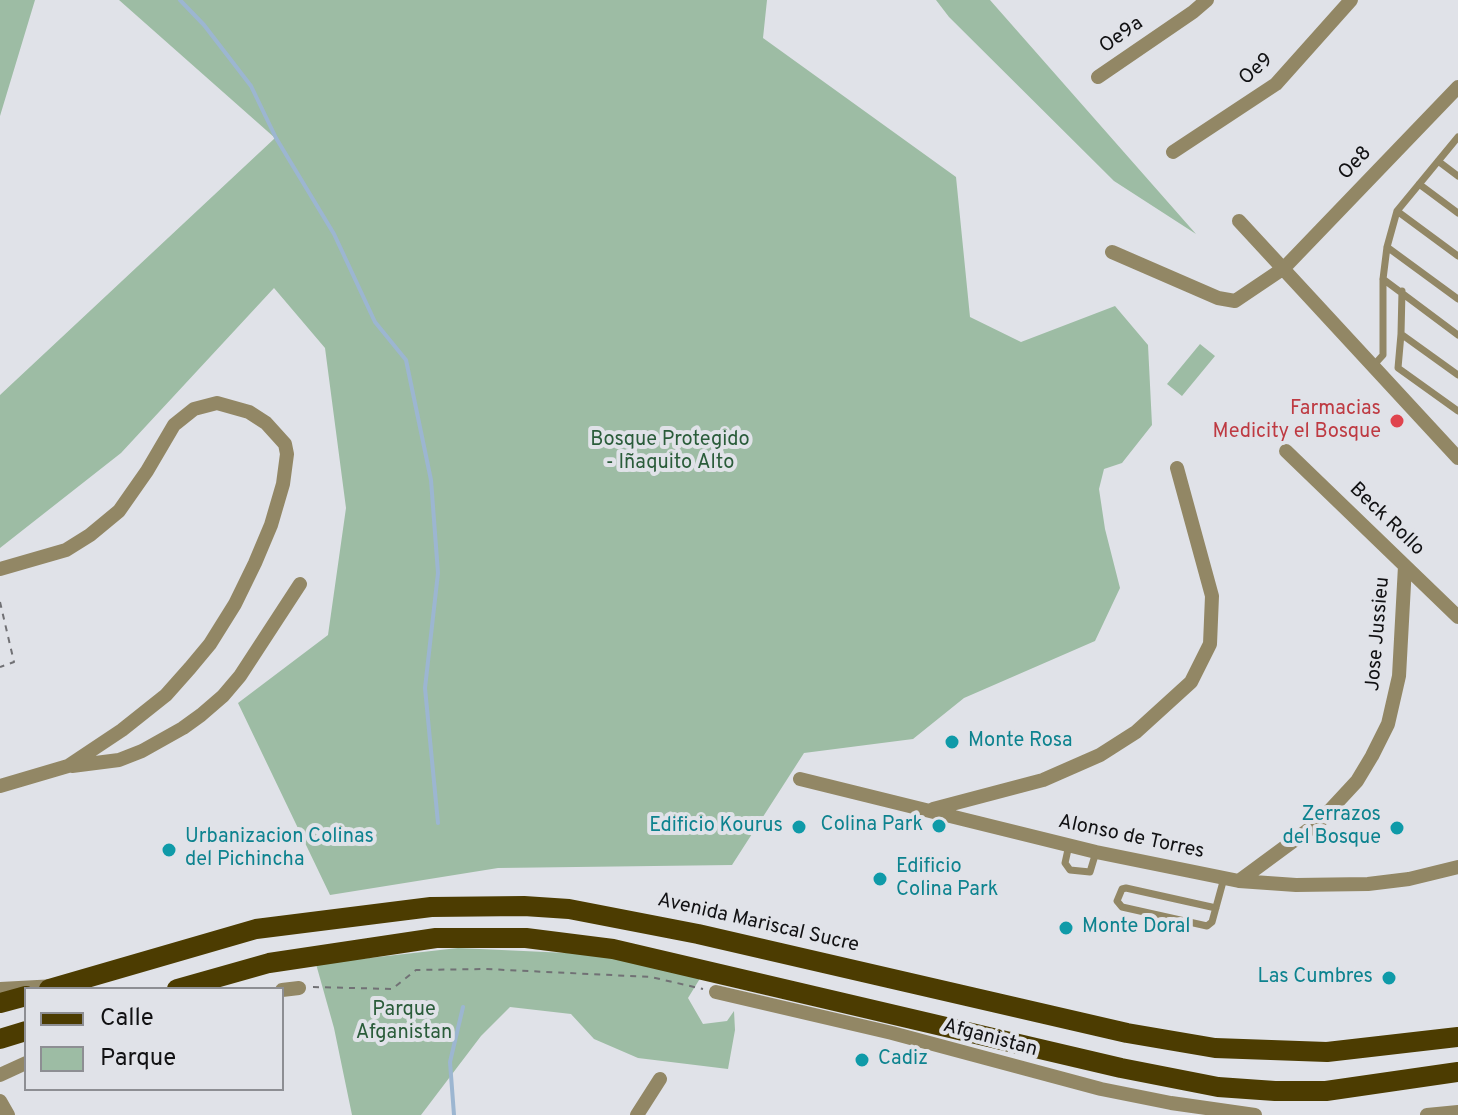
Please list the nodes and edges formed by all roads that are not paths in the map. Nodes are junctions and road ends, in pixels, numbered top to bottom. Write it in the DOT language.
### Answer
graph roads {
  1 [pos="1207,0"];
  2 [pos="1351,0"];
  3 [pos="1098,77"];
  4 [pos="1458,87"];
  5 [pos="1458,138"];
  6 [pos="1173,152"];
  7 [pos="1438,161"];
  8 [pos="1458,176"];
  9 [pos="1419,184"];
  10 [pos="1397,211"];
  11 [pos="1458,213"];
  12 [pos="1239,221"];
  13 [pos="1387,247"];
  14 [pos="1112,252"];
  15 [pos="1458,256"];
  16 [pos="1284,268"];
  17 [pos="1383,279"];
  18 [pos="1402,291"];
  19 [pos="1458,299"];
  20 [pos="1401,334"];
  21 [pos="1458,335"];
  22 [pos="1373,366"];
  23 [pos="1458,375"];
  24 [pos="1458,411"];
  25 [pos="1286,451"];
  26 [pos="1458,458"];
  27 [pos="1177,468"];
  28 [pos="1405,566"];
  29 [pos="0,569"];
  30 [pos="300,584"];
  31 [pos="1458,617"];
  32 [pos="68,766"];
  33 [pos="800,779"];
  34 [pos="0,786"];
  35 [pos="929,811"];
  36 [pos="1069,845"];
  37 [pos="1096,852"];
  38 [pos="1458,867"];
  39 [pos="1232,880"];
  40 [pos="1216,908"];
  41 [pos="55,987"];
  42 [pos="184,987"];
  43 [pos="24,988"];
  44 [pos="299,988"];
  45 [pos="0,989"];
  46 [pos="284,990"];
  47 [pos="716,992"];
  48 [pos="24,997"];
  49 [pos="0,1003"];
  50 [pos="24,1032"];
  51 [pos="1458,1037"];
  52 [pos="0,1039"];
  53 [pos="24,1064"];
  54 [pos="1458,1072"];
  55 [pos="0,1075"];
  56 [pos="660,1079"];
  57 [pos="0,1101"];
  58 [pos="1458,1112"];
  59 [pos="8,1115"];
  60 [pos="637,1115"];
  61 [pos="1255,1115"];
  62 [pos="1427,1115"];
  1 -- 3 [label="street, Oe9a"];
  2 -- 6 [label="street, Oe9"];
  4 -- 16 [label="street, Oe8"];
  5 -- 7 [label="lane"];
  7 -- 8 [label="lane"];
  7 -- 9 [label="lane"];
  9 -- 10 [label="lane"];
  9 -- 11 [label="lane"];
  10 -- 13 [label="lane"];
  10 -- 15 [label="lane"];
  12 -- 16 [label="street"];
  13 -- 17 [label="lane"];
  13 -- 19 [label="lane"];
  14 -- 16 [label="street, Oe8"];
  16 -- 22 [label="street"];
  17 -- 18 [label="lane"];
  17 -- 22 [label="lane"];
  18 -- 20 [label="lane"];
  18 -- 21 [label="lane"];
  20 -- 23 [label="lane"];
  20 -- 24 [label="lane"];
  22 -- 26 [label="street"];
  25 -- 28 [label="street, Beck Rollo"];
  27 -- 35 [label="street"];
  28 -- 31 [label="street, Beck Rollo"];
  28 -- 39 [label="street, Jose Jussieu"];
  29 -- 32 [label="street"];
  30 -- 32 [label="street"];
  32 -- 34 [label="street"];
  33 -- 35 [label="street, Alonso de Torres"];
  35 -- 36 [label="street, Alonso de Torres"];
  36 -- 37 [label="street, Alonso de Torres"];
  36 -- 37 [label="lane"];
  37 -- 39 [label="street, Alonso de Torres"];
  38 -- 39 [label="street, Alonso de Torres"];
  39 -- 40 [label="lane"];
  40 -- 40 [label="lane"];
  41 -- 51 [label="main road, Avenida Mariscal Sucre"];
  42 -- 54 [label="main road"];
  43 -- 45 [label="street"];
  44 -- 46 [label="street"];
  47 -- 61 [label="street, Afganistan"];
  48 -- 49 [label="main road"];
  50 -- 52 [label="main road"];
  53 -- 55 [label="street"];
  56 -- 60 [label="street"];
  57 -- 59 [label="street"];
  58 -- 62 [label="street"];
}
